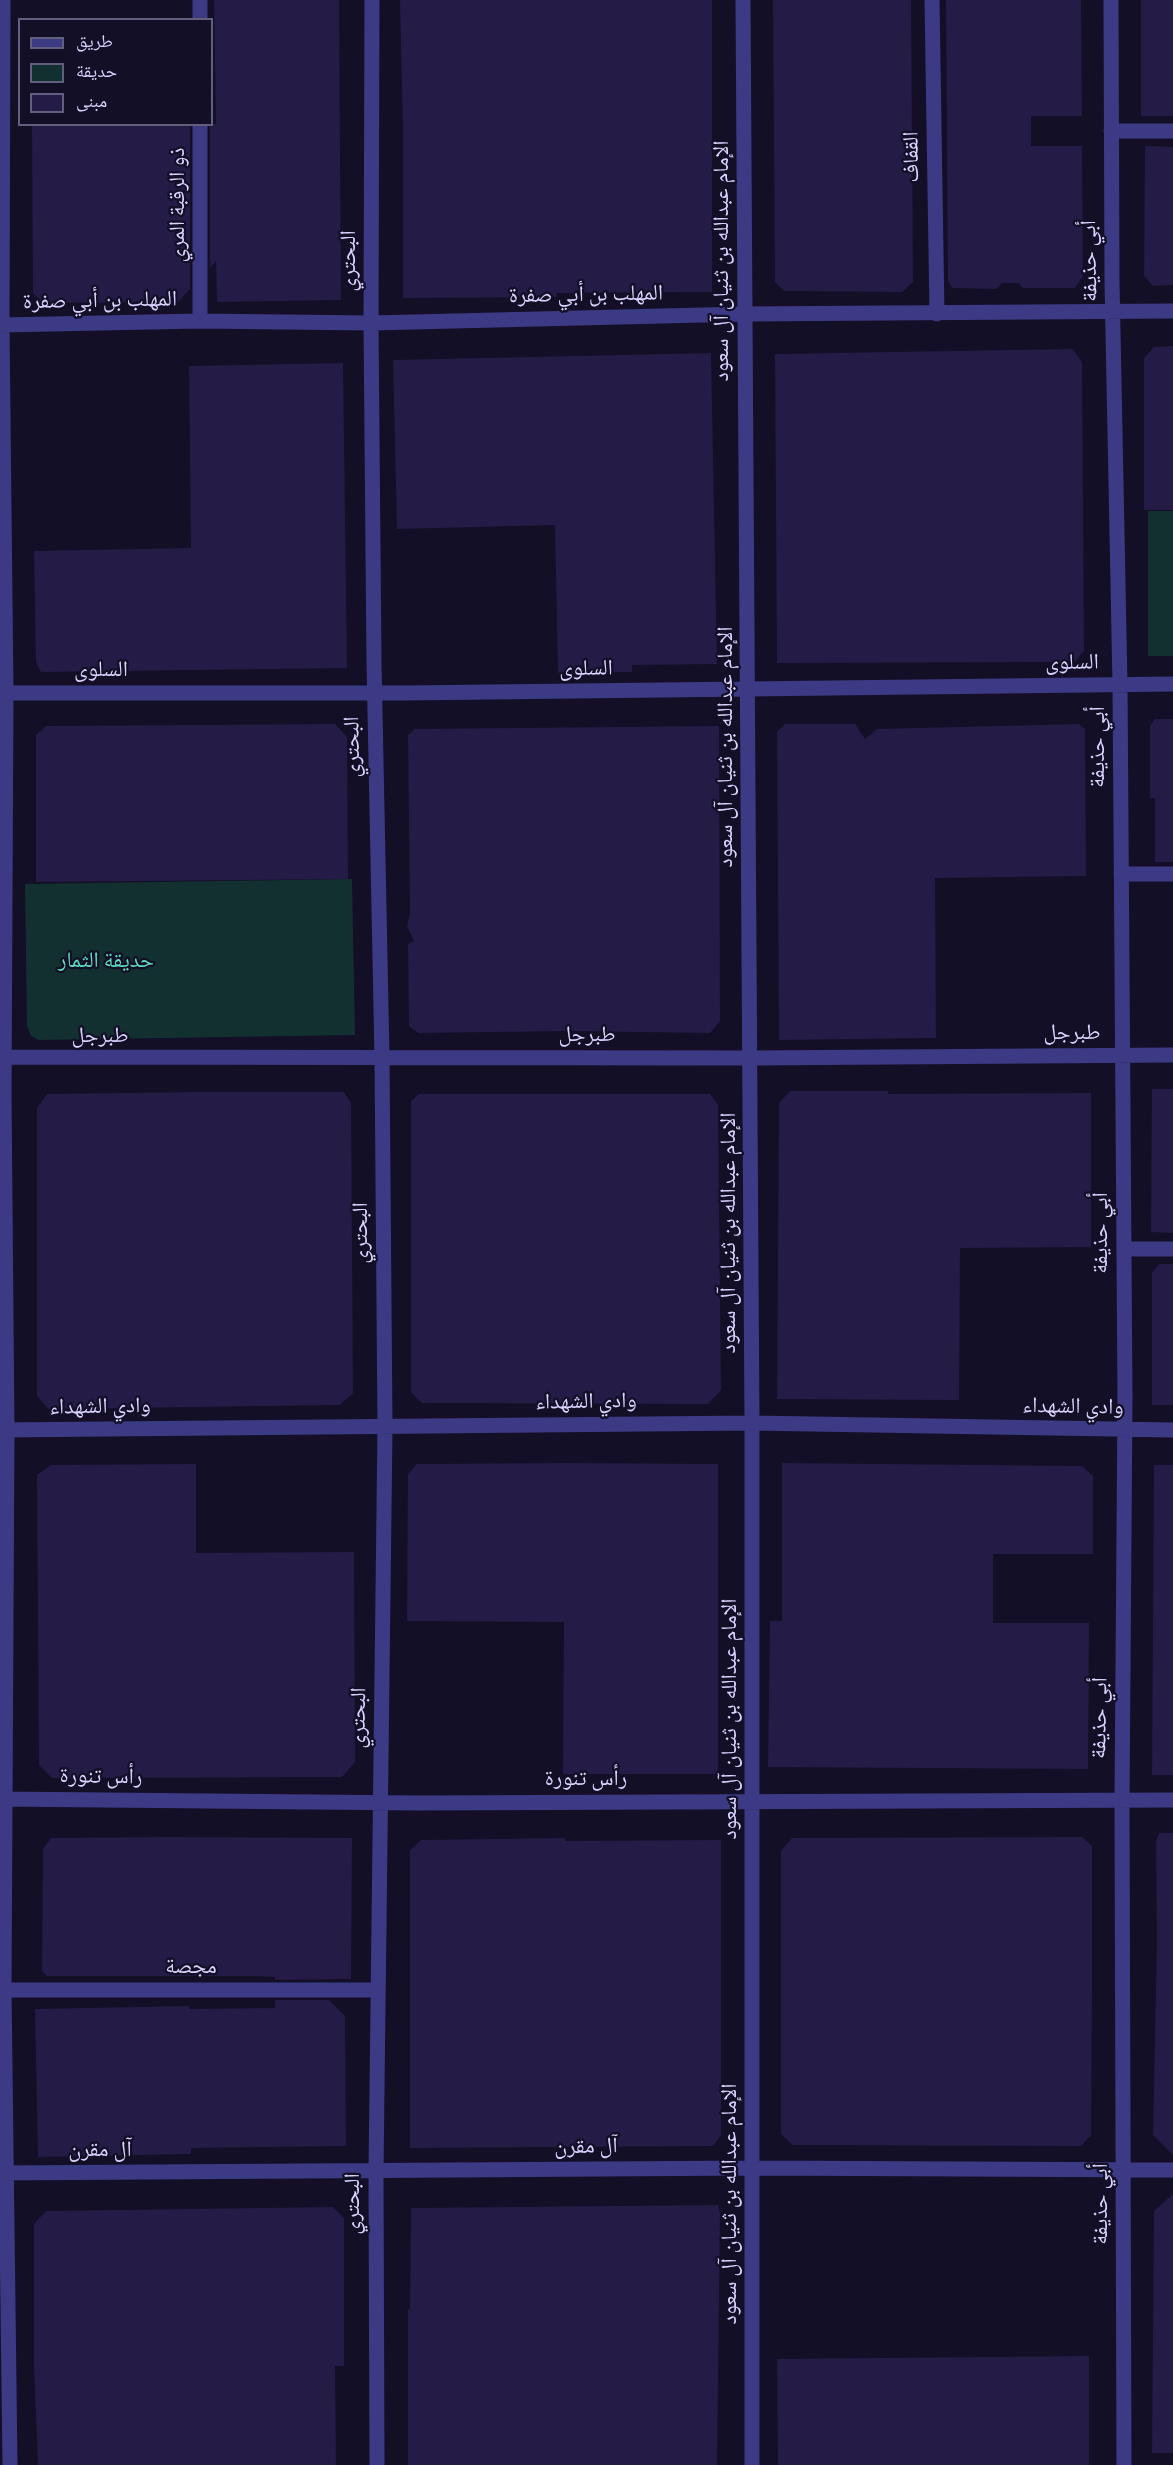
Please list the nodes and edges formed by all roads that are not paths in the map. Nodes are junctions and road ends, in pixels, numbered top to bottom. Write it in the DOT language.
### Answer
graph roads {
  1 [pos="3,0"];
  2 [pos="200,0"];
  3 [pos="372,0"];
  4 [pos="743,0"];
  5 [pos="933,0"];
  6 [pos="1111,0"];
  7 [pos="200,18"];
  8 [pos="200,126"];
  9 [pos="1173,130"];
  10 [pos="1111,131"];
  11 [pos="1113,311"];
  12 [pos="1173,311"];
  13 [pos="745,314"];
  14 [pos="937,314"];
  15 [pos="200,321"];
  16 [pos="371,323"];
  17 [pos="1,325"];
  18 [pos="1120,684"];
  19 [pos="1173,684"];
  20 [pos="748,689"];
  21 [pos="3,693"];
  22 [pos="374,693"];
  23 [pos="1121,874"];
  24 [pos="1173,874"];
  25 [pos="1122,1055"];
  26 [pos="1173,1055"];
  27 [pos="2,1057"];
  28 [pos="382,1057"];
  29 [pos="750,1058"];
  30 [pos="1124,1249"];
  31 [pos="1173,1249"];
  32 [pos="752,1424"];
  33 [pos="385,1426"];
  34 [pos="1126,1430"];
  35 [pos="1173,1430"];
  36 [pos="3,1431"];
  37 [pos="3,1799"];
  38 [pos="1173,1800"];
  39 [pos="754,1801"];
  40 [pos="1122,1801"];
  41 [pos="380,1802"];
  42 [pos="4,1990"];
  43 [pos="377,1990"];
  44 [pos="753,2168"];
  45 [pos="1123,2169"];
  46 [pos="1173,2170"];
  47 [pos="376,2171"];
  48 [pos="3,2173"];
  49 [pos="10,2465"];
  50 [pos="376,2465"];
  51 [pos="752,2465"];
  52 [pos="1124,2465"];
  1 -- 17 [label="street"];
  2 -- 7 [label="street"];
  3 -- 16 [label="street, البحتري"];
  4 -- 13 [label="street, الإمام عبدالله بن ثنيان آل سعود"];
  5 -- 14 [label="street, القفاف"];
  6 -- 10 [label="street, أبي حذيفة"];
  8 -- 15 [label="street, ذو الرقبة المري"];
  9 -- 10 [label="street"];
  10 -- 11 [label="street, أبي حذيفة"];
  11 -- 12 [label="street, المهلب بن أبي صفرة"];
  11 -- 14 [label="street, المهلب بن أبي صفرة"];
  11 -- 18 [label="street, أبي حذيفة"];
  13 -- 14 [label="street, المهلب بن أبي صفرة"];
  13 -- 16 [label="street, المهلب بن أبي صفرة"];
  13 -- 20 [label="street, الإمام عبدالله بن ثنيان آل سعود"];
  15 -- 16 [label="street, المهلب بن أبي صفرة"];
  15 -- 17 [label="street, المهلب بن أبي صفرة"];
  16 -- 22 [label="street, البحتري"];
  17 -- 21 [label="street"];
  18 -- 19 [label="street, السلوى"];
  18 -- 20 [label="street, السلوى"];
  18 -- 23 [label="street, أبي حذيفة"];
  20 -- 22 [label="street, السلوى"];
  20 -- 29 [label="street, الإمام عبدالله بن ثنيان آل سعود"];
  21 -- 22 [label="street, السلوى"];
  21 -- 27 [label="street"];
  22 -- 28 [label="street, البحتري"];
  23 -- 24 [label="street"];
  23 -- 25 [label="street, أبي حذيفة"];
  25 -- 26 [label="street, طبرجل"];
  25 -- 29 [label="street, طبرجل"];
  25 -- 30 [label="street, أبي حذيفة"];
  27 -- 28 [label="street, طبرجل"];
  27 -- 36 [label="street"];
  28 -- 29 [label="street, طبرجل"];
  28 -- 33 [label="street, البحتري"];
  29 -- 32 [label="street, الإمام عبدالله بن ثنيان آل سعود"];
  30 -- 31 [label="street"];
  30 -- 34 [label="street, أبي حذيفة"];
  32 -- 33 [label="street, وادي الشهداء"];
  32 -- 34 [label="street, وادي الشهداء"];
  32 -- 39 [label="street, الإمام عبدالله بن ثنيان آل سعود"];
  33 -- 36 [label="street, وادي الشهداء"];
  33 -- 41 [label="street, البحتري"];
  34 -- 35 [label="street, وادي الشهداء"];
  34 -- 40 [label="street, أبي حذيفة"];
  36 -- 37 [label="street"];
  37 -- 41 [label="street, رأس تنورة"];
  37 -- 42 [label="street"];
  38 -- 40 [label="street, رأس تنورة"];
  39 -- 40 [label="street, رأس تنورة"];
  39 -- 41 [label="street, رأس تنورة"];
  39 -- 44 [label="street, الإمام عبدالله بن ثنيان آل سعود"];
  40 -- 45 [label="street, أبي حذيفة"];
  41 -- 43 [label="street, البحتري"];
  42 -- 43 [label="street, مجصة"];
  42 -- 48 [label="street"];
  43 -- 47 [label="street, البحتري"];
  44 -- 45 [label="street, آل مقرن"];
  44 -- 47 [label="street, آل مقرن"];
  44 -- 51 [label="street, الإمام عبدالله بن ثنيان آل سعود"];
  45 -- 46 [label="street, آل مقرن"];
  45 -- 52 [label="street, أبي حذيفة"];
  47 -- 48 [label="street, آل مقرن"];
  47 -- 50 [label="street, البحتري"];
  48 -- 49 [label="street"];
}
